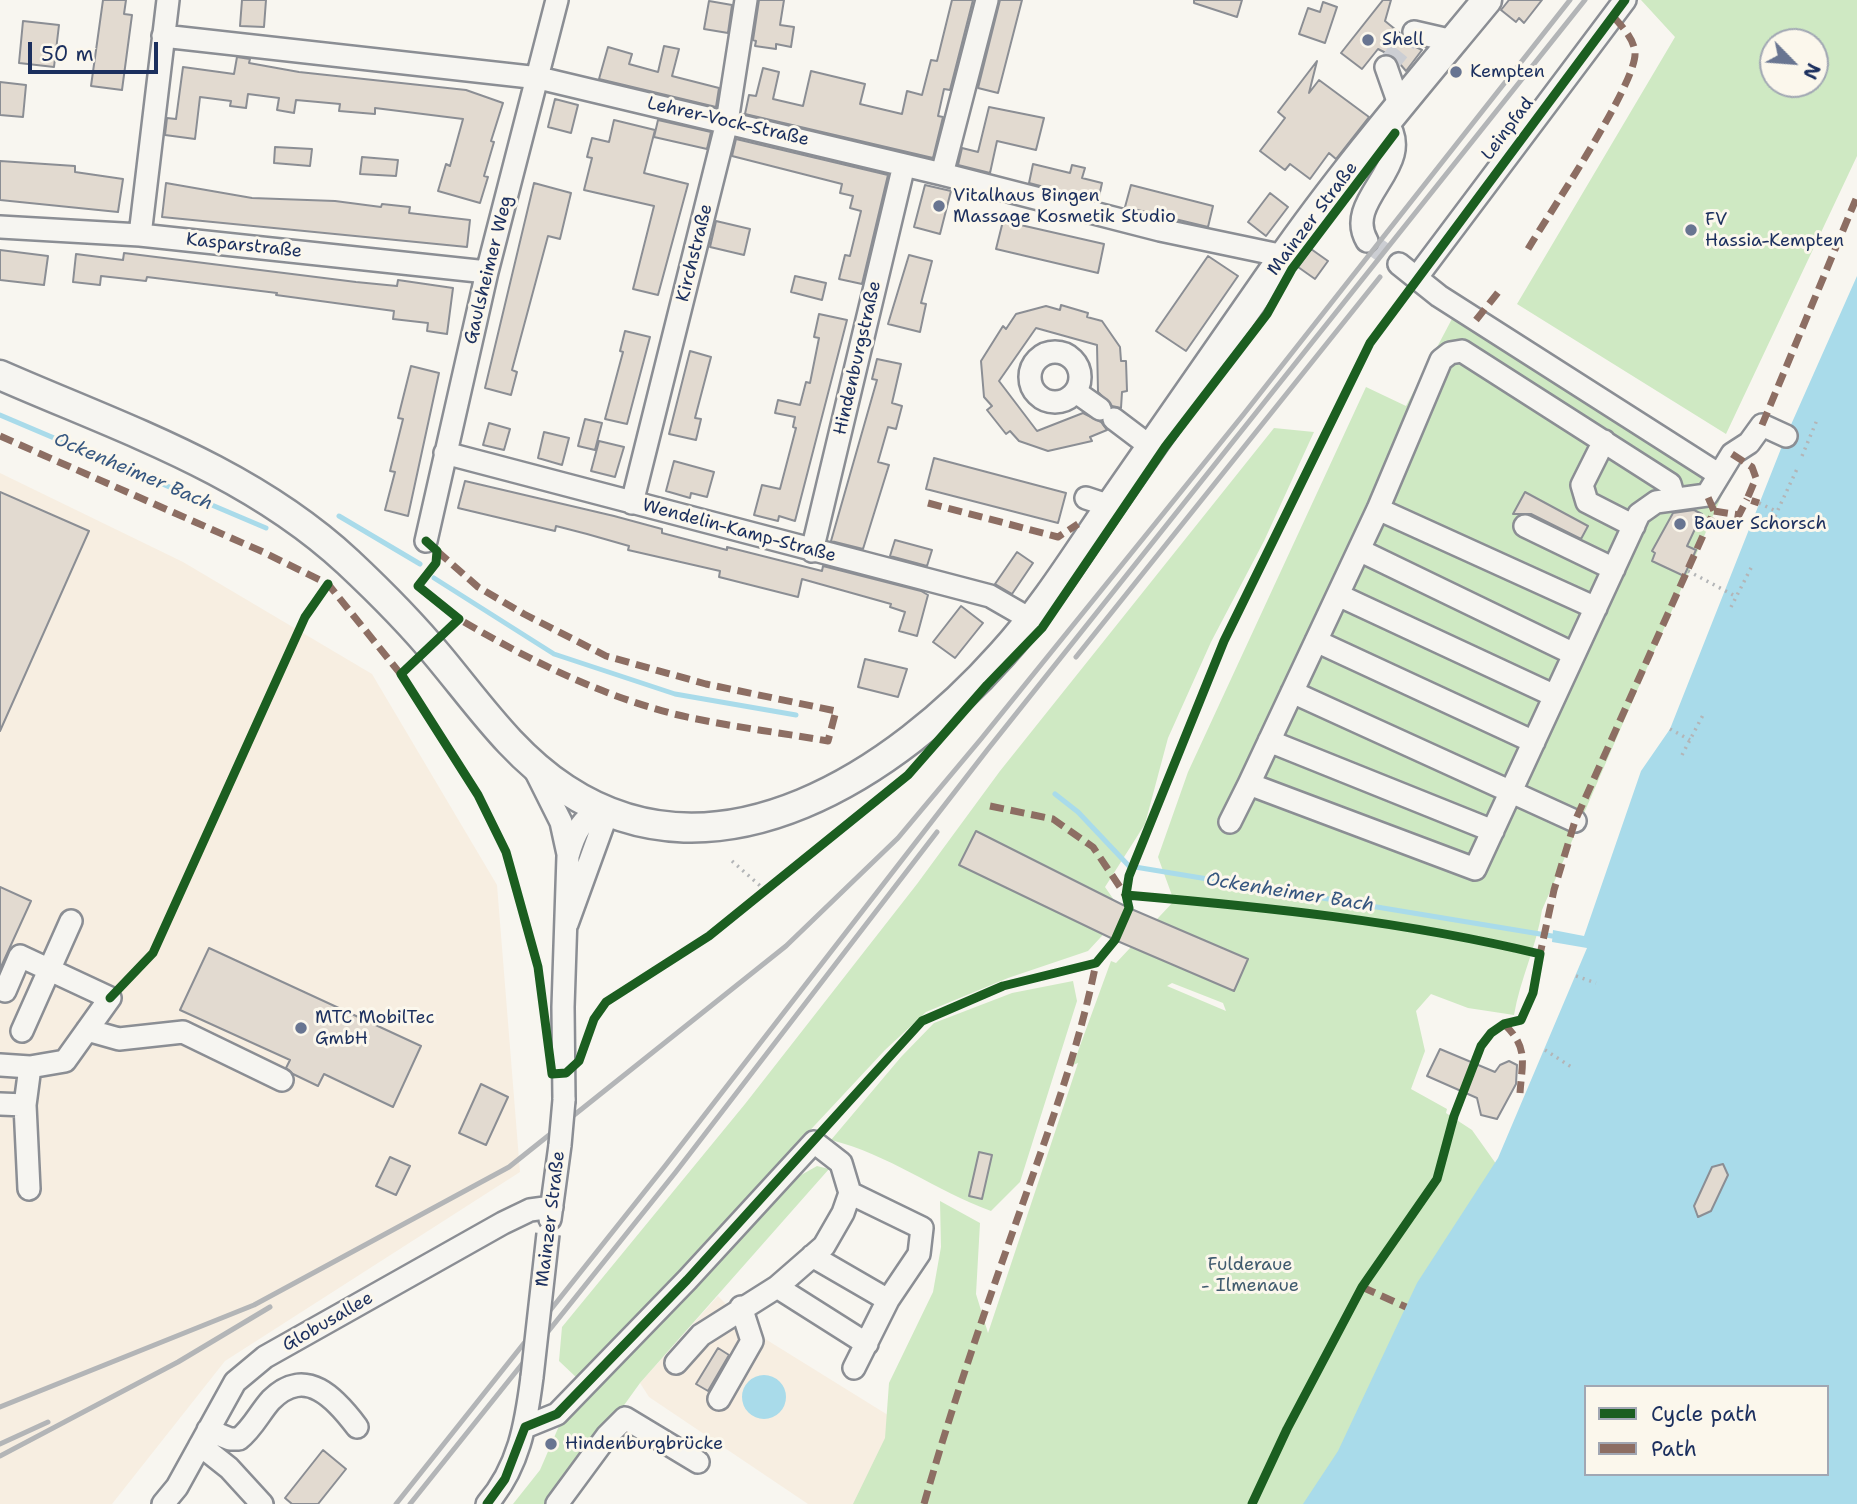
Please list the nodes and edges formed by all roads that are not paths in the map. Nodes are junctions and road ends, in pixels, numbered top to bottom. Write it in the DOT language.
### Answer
graph roads {
  1 [pos="168,0"];
  2 [pos="557,0"];
  3 [pos="746,0"];
  4 [pos="987,0"];
  5 [pos="1487,0"];
  6 [pos="1625,0"];
  7 [pos="1414,32"];
  8 [pos="163,36"];
  9 [pos="1453,41"];
  10 [pos="1386,67"];
  11 [pos="539,78"];
  12 [pos="1393,113"];
  13 [pos="727,122"];
  14 [pos="904,165"];
  15 [pos="942,174"];
  16 [pos="0,227"];
  17 [pos="140,235"];
  18 [pos="1367,241"];
  19 [pos="1284,256"];
  20 [pos="1399,264"];
  21 [pos="487,272"];
  22 [pos="1417,277"];
  23 [pos="0,374"];
  24 [pos="1076,392"];
  25 [pos="1786,436"];
  26 [pos="1604,441"];
  27 [pos="1151,447"];
  28 [pos="444,453"];
  29 [pos="1718,474"];
  30 [pos="1674,498"];
  31 [pos="632,503"];
  32 [pos="1378,509"];
  33 [pos="1525,526"];
  34 [pos="1634,526"];
  35 [pos="426,541"];
  36 [pos="1359,550"];
  37 [pos="812,551"];
  38 [pos="1614,569"];
  39 [pos="1338,595"];
  40 [pos="1596,608"];
  41 [pos="1030,619"];
  42 [pos="1316,641"];
  43 [pos="1574,654"];
  44 [pos="1292,692"];
  45 [pos="1555,696"];
  46 [pos="1269,741"];
  47 [pos="1534,742"];
  48 [pos="532,764"];
  49 [pos="1249,784"];
  50 [pos="1512,790"];
  51 [pos="608,811"];
  52 [pos="1575,821"];
  53 [pos="1230,822"];
  54 [pos="1493,831"];
  55 [pos="568,856"];
  56 [pos="71,921"];
  57 [pos="567,924"];
  58 [pos="50,970"];
  59 [pos="0,989"];
  60 [pos="87,1030"];
  61 [pos="22,1031"];
  62 [pos="0,1065"];
  63 [pos="30,1067"];
  64 [pos="282,1080"];
  65 [pos="0,1104"];
  66 [pos="25,1105"];
  67 [pos="29,1189"];
  68 [pos="850,1193"];
  69 [pos="552,1207"];
  70 [pos="812,1256"];
  71 [pos="777,1287"];
  72 [pos="888,1300"];
  73 [pos="741,1307"];
  74 [pos="867,1343"];
  75 [pos="676,1363"];
  76 [pos="853,1368"];
  77 [pos="719,1399"];
  78 [pos="357,1427"];
  79 [pos="526,1427"];
  80 [pos="204,1438"];
  81 [pos="698,1462"];
  82 [pos="163,1504"];
  83 [pos="262,1504"];
  84 [pos="486,1504"];
  85 [pos="557,1504"];
  1 -- 8 [label="street"];
  2 -- 11 [label="street, Gaulsheimer Weg"];
  3 -- 13 [label="street, Kirchstraße"];
  4 -- 15 [label="street"];
  5 -- 9 [label="main road, Mainzer Straße"];
  6 -- 22 [label="street, Leinpfad"];
  7 -- 9 [label="street"];
  8 -- 11 [label="street, Lehrer-Vock-Straße"];
  8 -- 17 [label="street"];
  9 -- 12 [label="main road, Mainzer Straße"];
  10 -- 12 [label="street"];
  11 -- 13 [label="street, Lehrer-Vock-Straße"];
  11 -- 21 [label="street, Gaulsheimer Weg"];
  12 -- 18 [label="street"];
  12 -- 19 [label="main road, Mainzer Straße"];
  13 -- 14 [label="street, Lehrer-Vock-Straße"];
  13 -- 31 [label="street, Kirchstraße"];
  14 -- 15 [label="street, Lehrer-Vock-Straße"];
  14 -- 37 [label="street, Hindenburgstraße"];
  15 -- 19 [label="street, Lehrer-Vock-Straße"];
  16 -- 17 [label="street, Kasparstraße"];
  17 -- 21 [label="street, Kasparstraße"];
  19 -- 27 [label="main road, Mainzer Straße"];
  20 -- 22 [label="street"];
  21 -- 28 [label="street, Gaulsheimer Weg"];
  22 -- 29 [label="street"];
  23 -- 48 [label="main road"];
  24 -- 27 [label="street"];
  25 -- 29 [label="street"];
  26 -- 30 [label="street"];
  26 -- 32 [label="street"];
  26 -- 34 [label="street"];
  27 -- 41 [label="main road, Mainzer Straße"];
  28 -- 31 [label="street, Wendelin-Kamp-Straße"];
  28 -- 35 [label="street, Gaulsheimer Weg"];
  29 -- 30 [label="street"];
  30 -- 34 [label="street"];
  31 -- 37 [label="street, Wendelin-Kamp-Straße"];
  32 -- 36 [label="street"];
  32 -- 40 [label="street"];
  33 -- 38 [label="street"];
  34 -- 38 [label="street"];
  36 -- 39 [label="street"];
  36 -- 43 [label="street"];
  37 -- 41 [label="street, Wendelin-Kamp-Straße"];
  38 -- 40 [label="street"];
  39 -- 42 [label="street"];
  39 -- 45 [label="street"];
  40 -- 43 [label="street"];
  41 -- 51 [label="main road, Mainzer Straße"];
  42 -- 44 [label="street"];
  42 -- 47 [label="street"];
  43 -- 45 [label="street"];
  44 -- 46 [label="street"];
  44 -- 50 [label="street"];
  45 -- 47 [label="street"];
  46 -- 49 [label="street"];
  46 -- 54 [label="street"];
  47 -- 50 [label="street"];
  48 -- 51 [label="main road"];
  48 -- 55 [label="street"];
  49 -- 53 [label="street"];
  49 -- 54 [label="street"];
  50 -- 52 [label="street"];
  50 -- 54 [label="street"];
  51 -- 55 [label="street, Mainzer Straße"];
  51 -- 57 [label="street, Mainzer Straße"];
  55 -- 57 [label="street, Mainzer Straße"];
  56 -- 58 [label="street"];
  57 -- 69 [label="street, Mainzer Straße, bridge"];
  58 -- 59 [label="street"];
  58 -- 60 [label="street"];
  58 -- 61 [label="street"];
  60 -- 63 [label="street"];
  60 -- 64 [label="street"];
  62 -- 63 [label="street"];
  63 -- 66 [label="street"];
  65 -- 66 [label="street"];
  66 -- 67 [label="street"];
  68 -- 70 [label="street"];
  68 -- 72 [label="street"];
  68 -- 79 [label="street"];
  69 -- 79 [label="street, Mainzer Straße, bridge"];
  69 -- 80 [label="street, Globusallee"];
  70 -- 71 [label="street"];
  70 -- 72 [label="street"];
  71 -- 73 [label="street"];
  71 -- 74 [label="street"];
  72 -- 74 [label="street"];
  73 -- 75 [label="street"];
  73 -- 77 [label="street"];
  74 -- 76 [label="street"];
  78 -- 80 [label="street"];
  79 -- 84 [label="street, Mainzer Straße"];
  80 -- 82 [label="street, Globusallee"];
  80 -- 83 [label="street"];
  81 -- 85 [label="street"];
}
